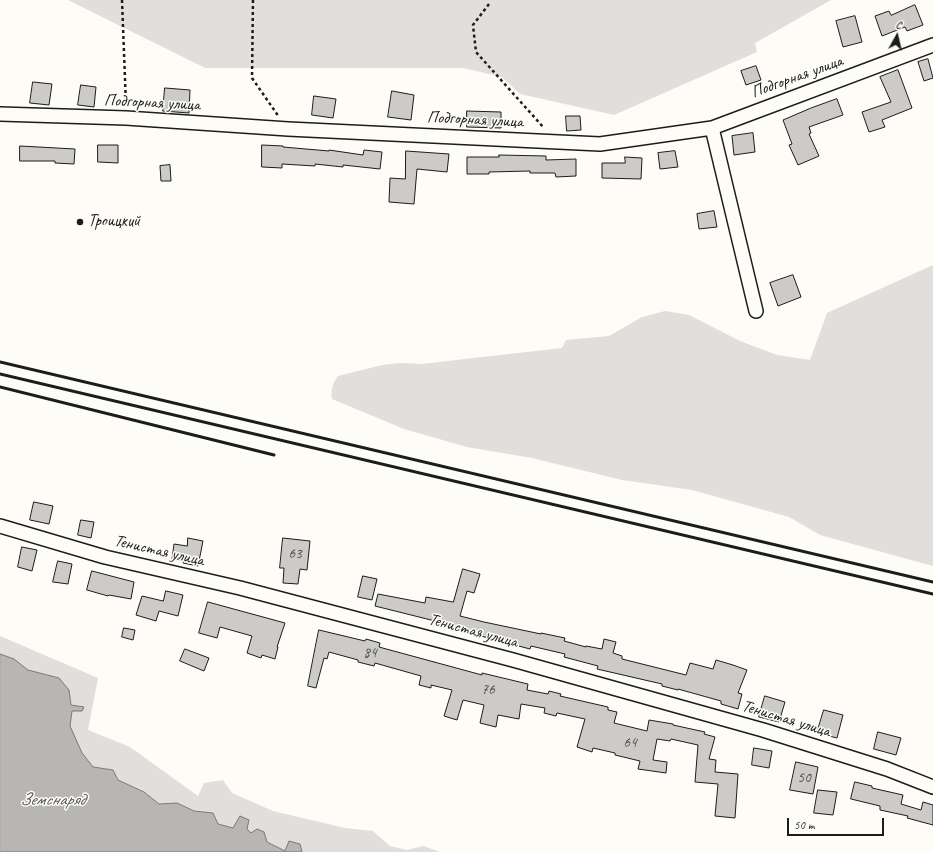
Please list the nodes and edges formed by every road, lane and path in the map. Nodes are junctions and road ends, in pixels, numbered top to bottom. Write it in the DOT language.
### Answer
graph roads {
  1 [pos="122,0"];
  2 [pos="253,0"];
  3 [pos="489,4"];
  4 [pos="933,45"];
  5 [pos="0,114"];
  6 [pos="126,118"];
  7 [pos="712,128"];
  8 [pos="288,130"];
  9 [pos="556,142"];
  10 [pos="756,311"];
  11 [pos="0,526"];
  12 [pos="933,787"];
  1 -- 6 [label="path"];
  2 -- 8 [label="path"];
  3 -- 9 [label="path"];
  4 -- 7 [label="street, Подгорная улица"];
  5 -- 6 [label="street, Подгорная улица"];
  6 -- 8 [label="street, Подгорная улица"];
  7 -- 9 [label="street, Подгорная улица"];
  7 -- 10 [label="street"];
  8 -- 9 [label="street, Подгорная улица"];
  11 -- 12 [label="street, Тенистая улица"];
}
